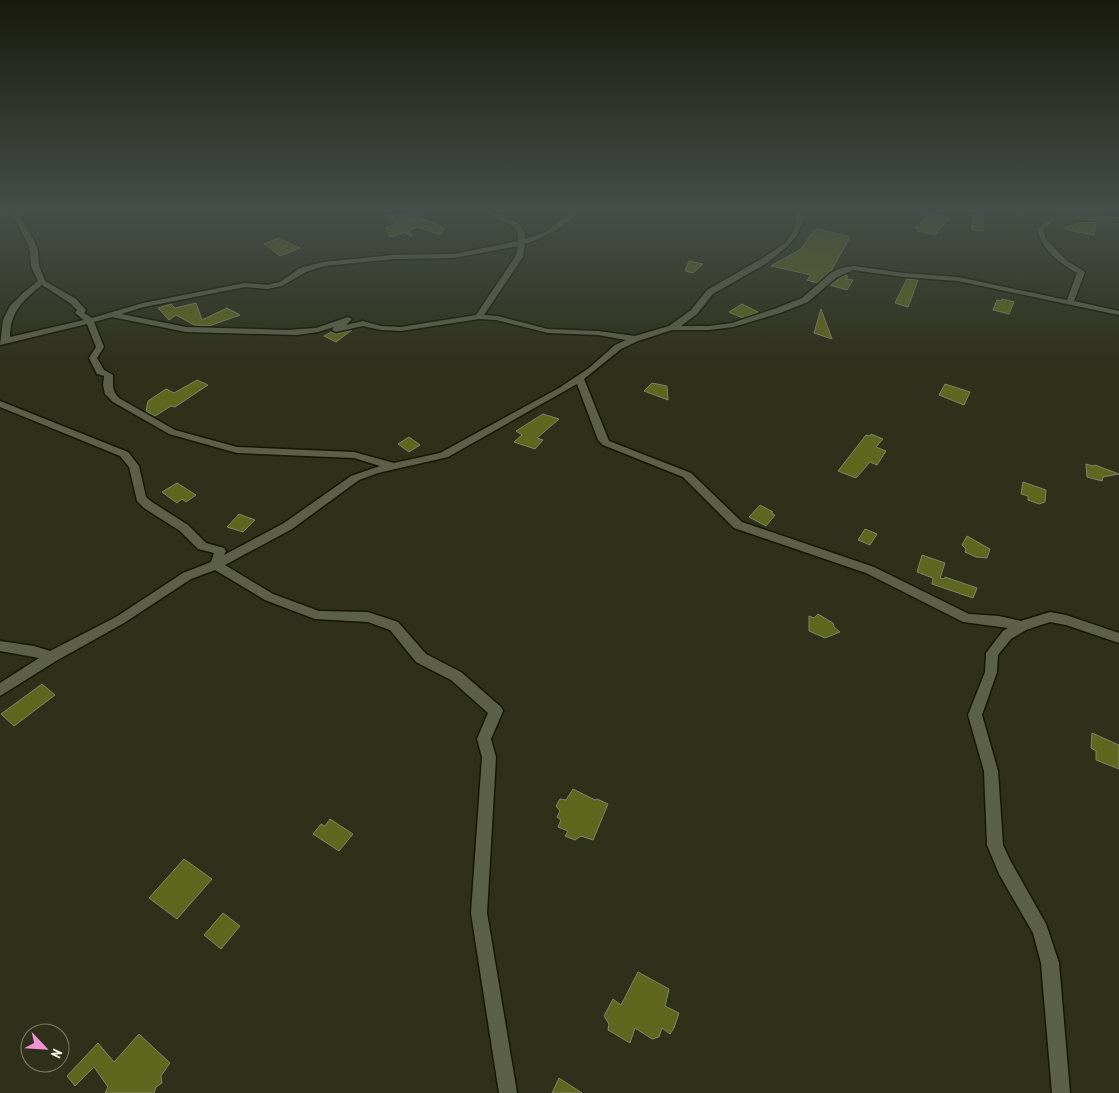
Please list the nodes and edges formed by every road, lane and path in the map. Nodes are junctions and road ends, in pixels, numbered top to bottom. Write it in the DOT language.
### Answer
graph roads {
  1 [pos="35,261"];
  2 [pos="353,261"];
  3 [pos="516,261"];
  4 [pos="764,261"];
  5 [pos="1062,261"];
  6 [pos="42,282"];
  7 [pos="1069,303"];
  8 [pos="1119,313"];
  9 [pos="112,314"];
  10 [pos="479,317"];
  11 [pos="89,320"];
  12 [pos="672,328"];
  13 [pos="635,339"];
  14 [pos="2,342"];
  15 [pos="580,378"];
  16 [pos="0,404"];
  17 [pos="396,467"];
  18 [pos="216,565"];
  19 [pos="1022,626"];
  20 [pos="1119,638"];
  21 [pos="0,646"];
  22 [pos="52,657"];
  23 [pos="0,690"];
  24 [pos="508,1093"];
  25 [pos="1061,1093"];
  1 -- 6 [label="street"];
  2 -- 9 [label="street"];
  3 -- 10 [label="street"];
  4 -- 12 [label="street"];
  5 -- 7 [label="street"];
  6 -- 11 [label="street"];
  6 -- 14 [label="street"];
  7 -- 8 [label="street"];
  7 -- 12 [label="street"];
  9 -- 10 [label="street"];
  9 -- 11 [label="street"];
  10 -- 13 [label="street"];
  11 -- 14 [label="street"];
  11 -- 17 [label="street"];
  12 -- 13 [label="street"];
  13 -- 15 [label="street"];
  15 -- 17 [label="street"];
  15 -- 19 [label="street"];
  16 -- 18 [label="street"];
  17 -- 18 [label="street"];
  18 -- 22 [label="street"];
  18 -- 24 [label="street"];
  19 -- 20 [label="street"];
  19 -- 25 [label="street"];
  21 -- 22 [label="street"];
  22 -- 23 [label="street"];
}
